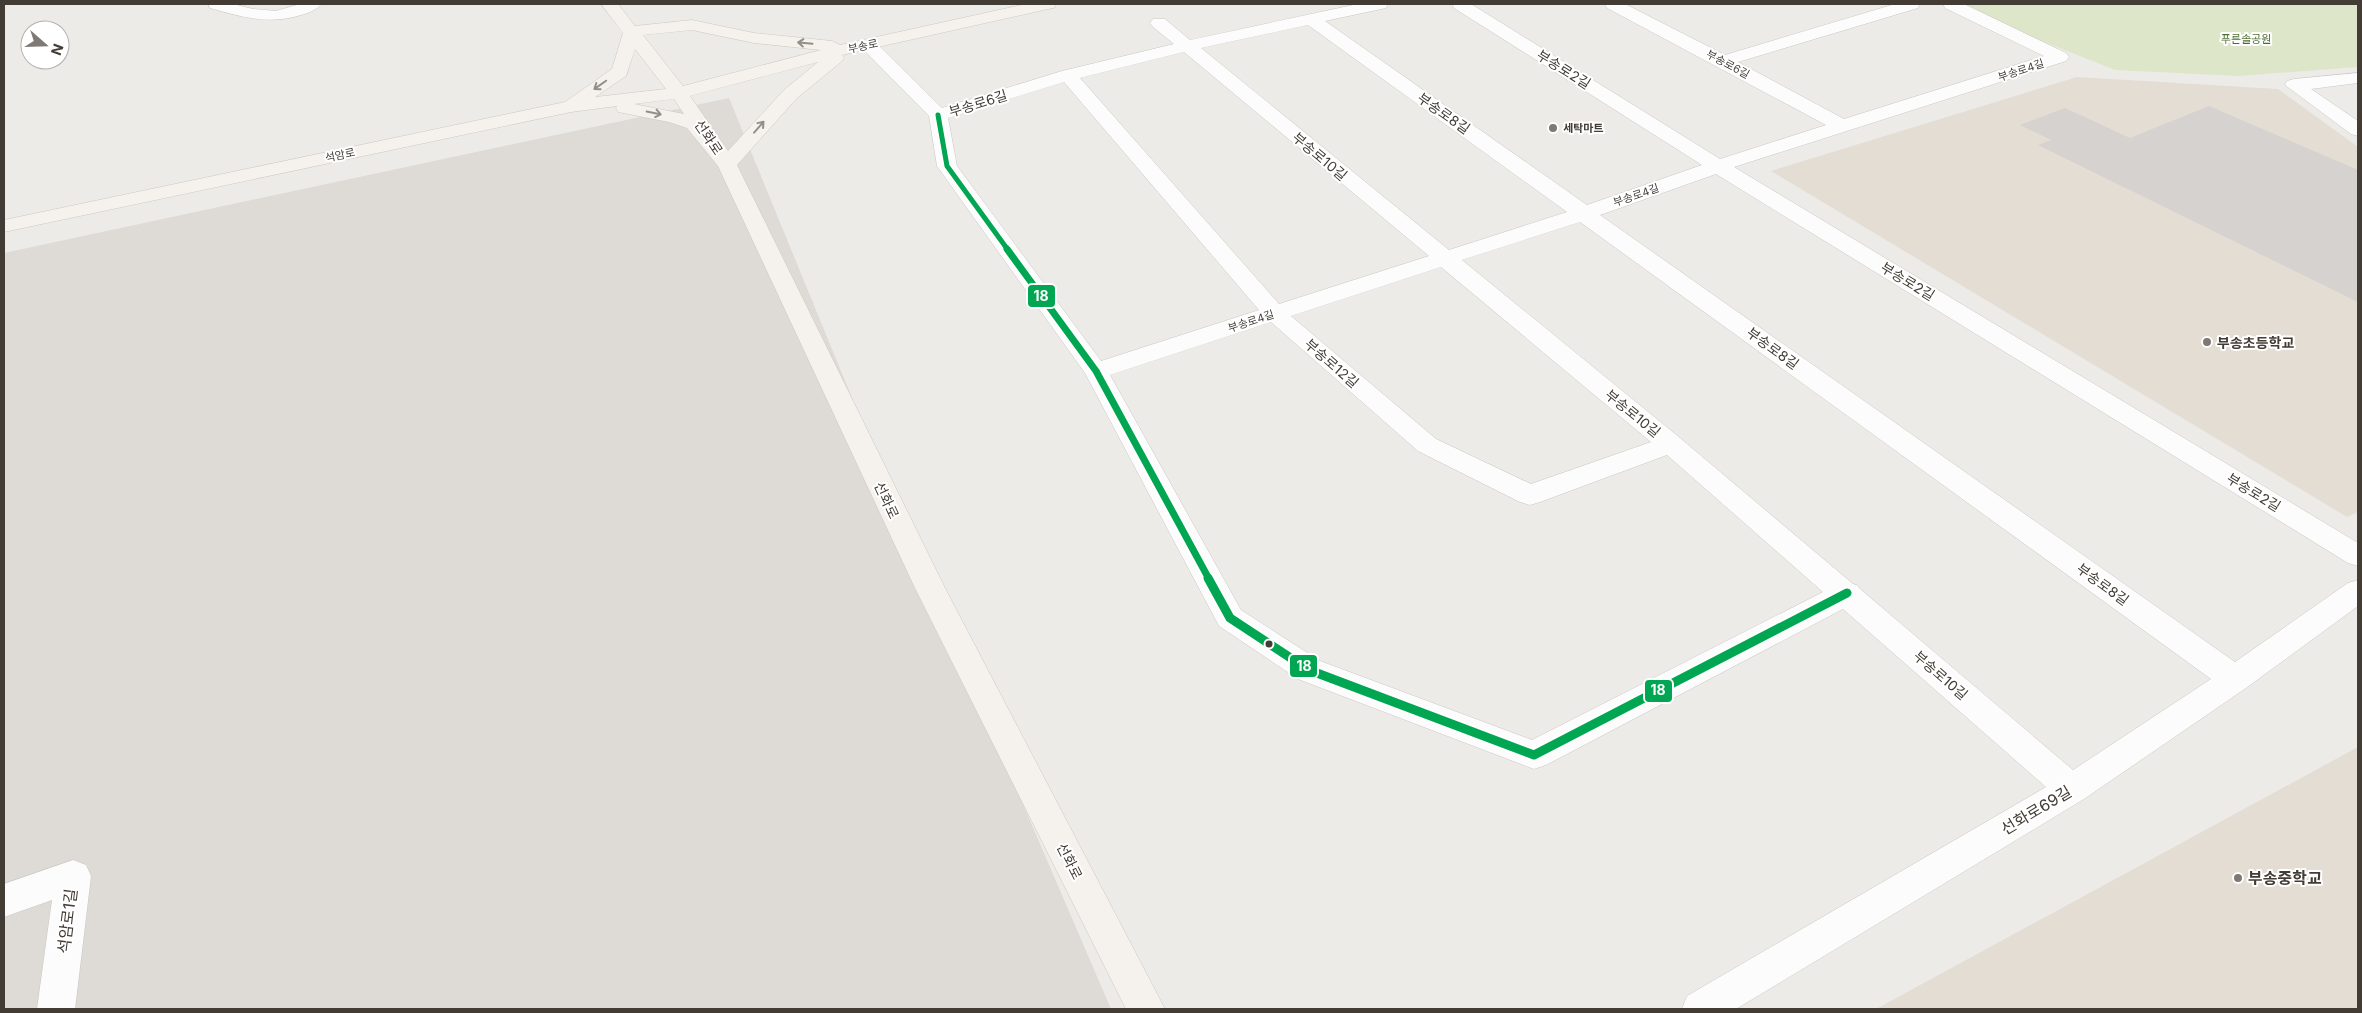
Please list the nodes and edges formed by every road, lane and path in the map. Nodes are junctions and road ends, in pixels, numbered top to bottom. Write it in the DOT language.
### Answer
graph roads {
  1 [pos="216,4"];
  2 [pos="313,4"];
  3 [pos="609,4"];
  4 [pos="1048,4"];
  5 [pos="1380,4"];
  6 [pos="1460,4"];
  7 [pos="1612,4"];
  8 [pos="1912,4"];
  9 [pos="1951,4"];
  10 [pos="1311,19"];
  11 [pos="1159,23"];
  12 [pos="632,31"];
  13 [pos="861,46"];
  14 [pos="1187,46"];
  15 [pos="1723,61"];
  16 [pos="1068,75"];
  17 [pos="2358,78"];
  18 [pos="679,93"];
  19 [pos="571,106"];
  20 [pos="938,115"];
  21 [pos="1842,126"];
  22 [pos="2358,130"];
  23 [pos="727,164"];
  24 [pos="1718,166"];
  25 [pos="1585,213"];
  26 [pos="4,226"];
  27 [pos="1444,258"];
  28 [pos="1275,314"];
  29 [pos="1096,371"];
  30 [pos="1671,444"];
  31 [pos="2358,556"];
  32 [pos="2358,591"];
  33 [pos="1847,593"];
  34 [pos="2235,679"];
  35 [pos="2072,788"];
  36 [pos="4,900"];
  37 [pos="56,1009"];
  38 [pos="1146,1009"];
  39 [pos="1701,1009"];
  1 -- 2 [label="street"];
  3 -- 12 [label="main road, 선화로"];
  4 -- 13 [label="main road, 부송로"];
  5 -- 10 [label="street, 부송로6길"];
  6 -- 24 [label="street, 부송로2길"];
  7 -- 15 [label="street, 부송로6길"];
  8 -- 15 [label="street"];
  9 -- 21 [label="street, 부송로4길"];
  10 -- 14 [label="street, 부송로6길"];
  10 -- 25 [label="street, 부송로8길"];
  11 -- 14 [label="street, 부송로10길"];
  13 -- 12 [label="main road, one-way"];
  12 -- 18 [label="main road, 선화로"];
  12 -- 19 [label="main road, one-way"];
  13 -- 18 [label="main road, 부송로"];
  13 -- 20 [label="street"];
  23 -- 13 [label="main road, one-way"];
  14 -- 16 [label="street, 부송로6길"];
  14 -- 27 [label="street, 부송로10길"];
  15 -- 21 [label="street, 부송로6길"];
  16 -- 20 [label="street, 부송로6길"];
  16 -- 28 [label="street, 부송로12길"];
  17 -- 22 [label="street"];
  18 -- 19 [label="main road, 석암로"];
  18 -- 23 [label="main road, 선화로"];
  19 -- 23 [label="main road, one-way"];
  19 -- 26 [label="main road, 석암로"];
  20 -- 29 [label="street, 부송로6길"];
  21 -- 24 [label="street, 부송로4길"];
  23 -- 38 [label="main road, 선화로"];
  24 -- 25 [label="street, 부송로4길"];
  24 -- 31 [label="street, 부송로2길"];
  25 -- 27 [label="street, 부송로4길"];
  25 -- 34 [label="street, 부송로8길"];
  27 -- 28 [label="street, 부송로4길"];
  27 -- 30 [label="street, 부송로10길"];
  28 -- 29 [label="street, 부송로4길"];
  28 -- 30 [label="street, 부송로12길"];
  29 -- 33 [label="street, 부송로6길"];
  30 -- 33 [label="street, 부송로10길"];
  32 -- 34 [label="street, 선화로69길"];
  33 -- 35 [label="street, 부송로10길"];
  34 -- 35 [label="street, 선화로69길"];
  35 -- 39 [label="street, 선화로69길"];
  36 -- 37 [label="street, 석암로1길"];
}
